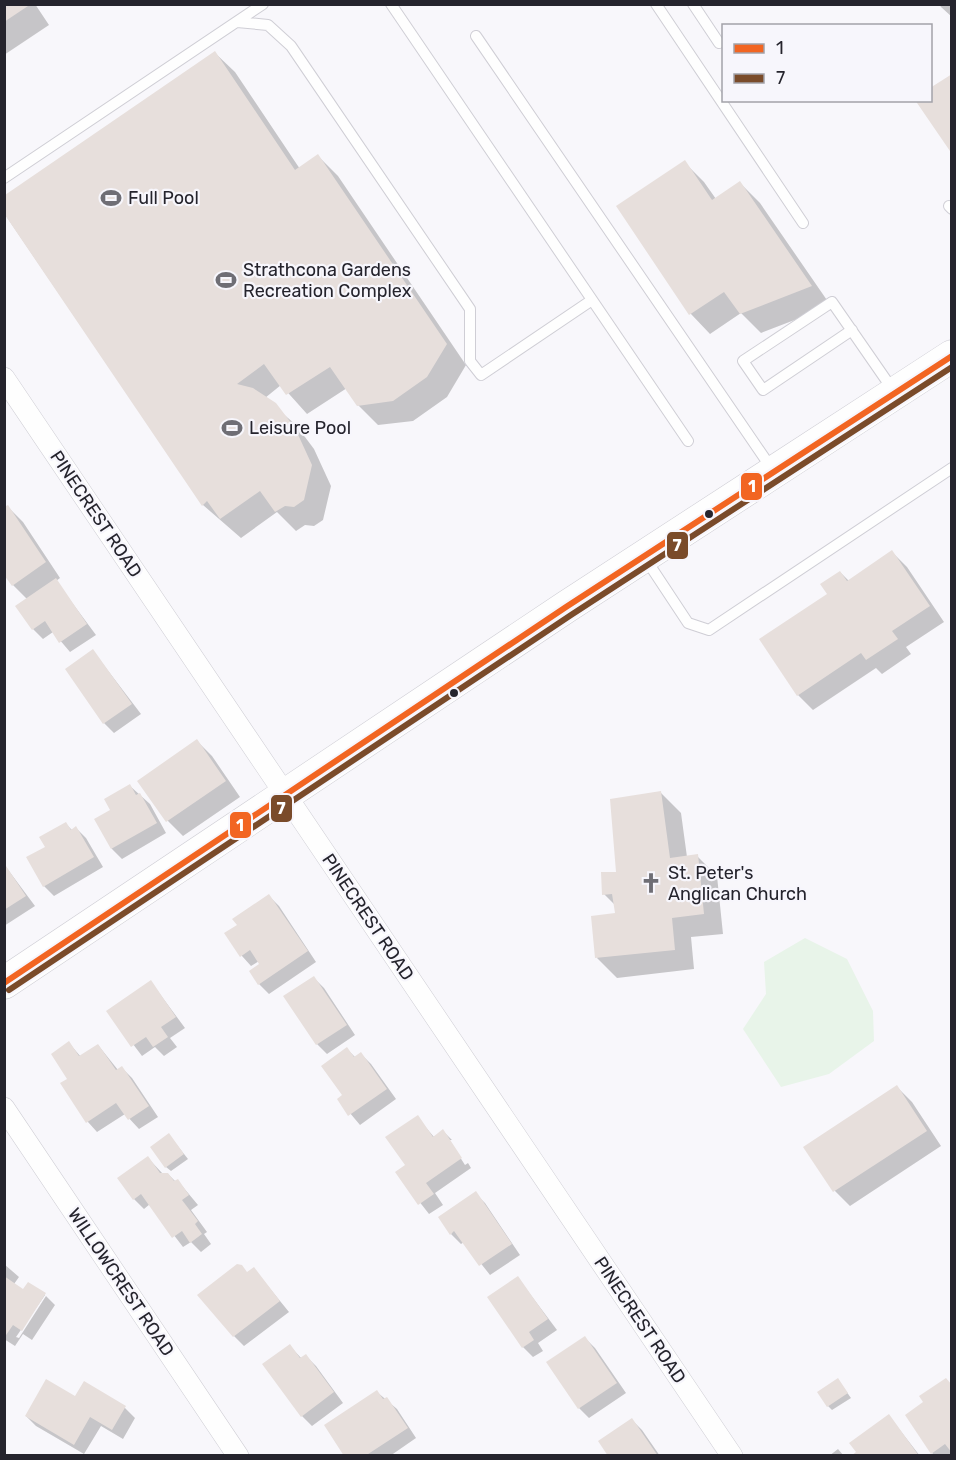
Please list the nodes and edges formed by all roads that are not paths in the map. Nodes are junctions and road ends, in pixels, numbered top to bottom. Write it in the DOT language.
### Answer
graph roads {
  1 [pos="263,4"];
  2 [pos="391,4"];
  3 [pos="656,4"];
  4 [pos="693,4"];
  5 [pos="237,22"];
  6 [pos="476,36"];
  7 [pos="719,43"];
  8 [pos="4,178"];
  9 [pos="803,224"];
  10 [pos="592,300"];
  11 [pos="852,330"];
  12 [pos="951,356"];
  13 [pos="4,378"];
  14 [pos="895,393"];
  15 [pos="688,441"];
  16 [pos="951,468"];
  17 [pos="775,473"];
  18 [pos="645,557"];
  19 [pos="285,794"];
  20 [pos="4,983"];
  21 [pos="4,1108"];
  22 [pos="238,1455"];
  23 [pos="732,1455"];
  1 -- 5 [label="lane"];
  2 -- 10 [label="lane"];
  3 -- 9 [label="lane"];
  4 -- 7 [label="lane"];
  5 -- 8 [label="lane"];
  5 -- 10 [label="lane"];
  6 -- 17 [label="lane"];
  10 -- 15 [label="lane"];
  11 -- 11 [label="lane"];
  11 -- 14 [label="lane"];
  12 -- 14 [label="main road"];
  13 -- 19 [label="street, PINECREST ROAD"];
  14 -- 17 [label="main road"];
  16 -- 18 [label="lane"];
  17 -- 18 [label="main road"];
  18 -- 19 [label="main road"];
  19 -- 20 [label="main road"];
  19 -- 23 [label="street, PINECREST ROAD"];
  21 -- 22 [label="street, WILLOWCREST ROAD"];
}
